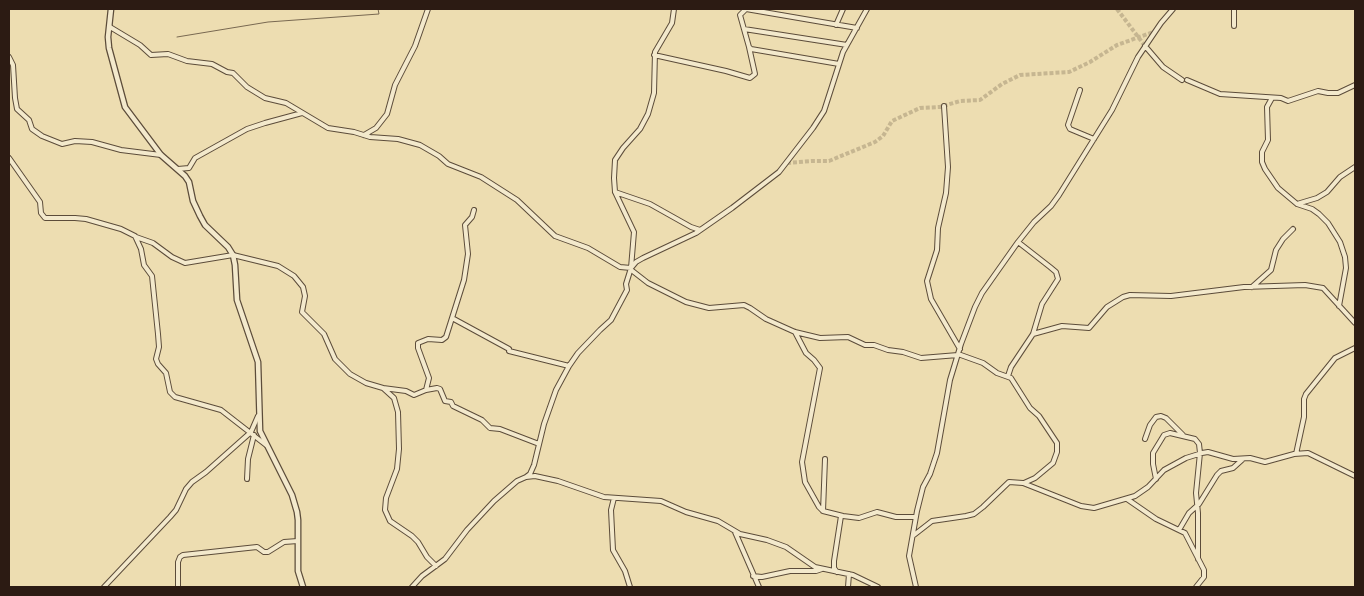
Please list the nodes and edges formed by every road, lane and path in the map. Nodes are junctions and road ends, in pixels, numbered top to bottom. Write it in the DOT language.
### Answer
graph roads {
  1 [pos="111,9"];
  2 [pos="428,9"];
  3 [pos="674,9"];
  4 [pos="746,9"];
  5 [pos="843,9"];
  6 [pos="867,9"];
  7 [pos="1173,9"];
  8 [pos="1234,9"];
  9 [pos="836,25"];
  10 [pos="1234,26"];
  11 [pos="110,27"];
  12 [pos="857,28"];
  13 [pos="744,29"];
  14 [pos="847,45"];
  15 [pos="1145,46"];
  16 [pos="749,48"];
  17 [pos="654,55"];
  18 [pos="9,56"];
  19 [pos="839,64"];
  20 [pos="1182,80"];
  21 [pos="1188,80"];
  22 [pos="1355,85"];
  23 [pos="1080,90"];
  24 [pos="1272,98"];
  25 [pos="944,106"];
  26 [pos="304,113"];
  27 [pos="363,135"];
  28 [pos="1094,139"];
  29 [pos="161,155"];
  30 [pos="9,158"];
  31 [pos="1355,168"];
  32 [pos="178,169"];
  33 [pos="615,192"];
  34 [pos="1297,204"];
  35 [pos="474,210"];
  36 [pos="1293,229"];
  37 [pos="700,230"];
  38 [pos="136,237"];
  39 [pos="1018,242"];
  40 [pos="233,255"];
  41 [pos="631,268"];
  42 [pos="1252,287"];
  43 [pos="1339,306"];
  44 [pos="452,318"];
  45 [pos="1355,323"];
  46 [pos="795,332"];
  47 [pos="1034,334"];
  48 [pos="1355,348"];
  49 [pos="959,353"];
  50 [pos="569,366"];
  51 [pos="1008,376"];
  52 [pos="383,388"];
  53 [pos="426,390"];
  54 [pos="258,416"];
  55 [pos="252,433"];
  56 [pos="1183,435"];
  57 [pos="1145,440"];
  58 [pos="539,444"];
  59 [pos="266,445"];
  60 [pos="1200,453"];
  61 [pos="1296,454"];
  62 [pos="825,459"];
  63 [pos="1244,459"];
  64 [pos="1355,476"];
  65 [pos="526,477"];
  66 [pos="247,479"];
  67 [pos="1156,479"];
  68 [pos="1023,483"];
  69 [pos="614,498"];
  70 [pos="1127,499"];
  71 [pos="1198,506"];
  72 [pos="823,511"];
  73 [pos="841,516"];
  74 [pos="915,517"];
  75 [pos="1179,530"];
  76 [pos="735,532"];
  77 [pos="914,535"];
  78 [pos="298,541"];
  79 [pos="1198,559"];
  80 [pos="436,566"];
  81 [pos="822,569"];
  82 [pos="837,572"];
  83 [pos="850,574"];
  84 [pos="753,576"];
  85 [pos="762,577"];
  86 [pos="756,582"];
  87 [pos="104,587"];
  88 [pos="178,587"];
  89 [pos="303,587"];
  90 [pos="412,587"];
  91 [pos="630,587"];
  92 [pos="758,587"];
  93 [pos="848,587"];
  94 [pos="878,587"];
  95 [pos="916,587"];
  96 [pos="1196,587"];
  1 -- 11 [label="street"];
  2 -- 27 [label="street"];
  3 -- 17 [label="street"];
  4 -- 9 [label="street"];
  4 -- 13 [label="street"];
  5 -- 9 [label="street"];
  6 -- 12 [label="street"];
  7 -- 15 [label="street"];
  8 -- 10 [label="street"];
  9 -- 12 [label="street"];
  11 -- 26 [label="street"];
  11 -- 29 [label="street"];
  12 -- 14 [label="street"];
  13 -- 14 [label="street"];
  13 -- 16 [label="street"];
  14 -- 19 [label="street"];
  15 -- 20 [label="street"];
  15 -- 28 [label="street"];
  16 -- 17 [label="street"];
  16 -- 19 [label="street"];
  17 -- 33 [label="street"];
  18 -- 29 [label="street"];
  19 -- 37 [label="street"];
  21 -- 24 [label="street"];
  22 -- 24 [label="street"];
  23 -- 28 [label="street"];
  24 -- 34 [label="street"];
  25 -- 49 [label="street"];
  26 -- 27 [label="street"];
  26 -- 32 [label="street"];
  27 -- 41 [label="street"];
  28 -- 39 [label="street"];
  29 -- 32 [label="street"];
  30 -- 38 [label="street"];
  31 -- 34 [label="street"];
  32 -- 40 [label="street"];
  33 -- 37 [label="street"];
  33 -- 41 [label="street"];
  34 -- 43 [label="street"];
  35 -- 44 [label="street"];
  36 -- 42 [label="street"];
  37 -- 41 [label="street"];
  38 -- 40 [label="street"];
  38 -- 55 [label="street"];
  39 -- 47 [label="street"];
  39 -- 49 [label="street"];
  40 -- 52 [label="street"];
  40 -- 54 [label="street"];
  41 -- 46 [label="street"];
  41 -- 50 [label="street"];
  42 -- 43 [label="street"];
  42 -- 47 [label="street"];
  43 -- 45 [label="street"];
  44 -- 50 [label="street"];
  44 -- 53 [label="street"];
  46 -- 49 [label="street"];
  46 -- 72 [label="street"];
  47 -- 51 [label="street"];
  48 -- 61 [label="street"];
  49 -- 51 [label="street"];
  49 -- 74 [label="street"];
  50 -- 58 [label="street"];
  51 -- 68 [label="street"];
  52 -- 53 [label="street"];
  52 -- 80 [label="street"];
  53 -- 58 [label="street"];
  54 -- 55 [label="street"];
  54 -- 59 [label="street"];
  55 -- 59 [label="street"];
  55 -- 66 [label="street"];
  55 -- 87 [label="street"];
  56 -- 57 [label="street"];
  56 -- 60 [label="street"];
  56 -- 67 [label="street"];
  58 -- 65 [label="street"];
  59 -- 78 [label="street"];
  60 -- 63 [label="street"];
  60 -- 67 [label="street"];
  60 -- 71 [label="street"];
  61 -- 63 [label="street"];
  61 -- 64 [label="street"];
  62 -- 72 [label="street"];
  63 -- 71 [label="street"];
  65 -- 69 [label="street"];
  65 -- 80 [label="street"];
  67 -- 70 [label="street"];
  68 -- 70 [label="street"];
  68 -- 77 [label="street"];
  69 -- 76 [label="street"];
  69 -- 91 [label="street"];
  70 -- 75 [label="street"];
  71 -- 75 [label="street"];
  71 -- 79 [label="street"];
  72 -- 73 [label="street"];
  73 -- 74 [label="street"];
  73 -- 82 [label="street"];
  74 -- 77 [label="street"];
  75 -- 79 [label="street"];
  76 -- 81 [label="street"];
  76 -- 84 [label="street"];
  77 -- 95 [label="street"];
  78 -- 88 [label="street"];
  78 -- 89 [label="street"];
  79 -- 96 [label="street"];
  80 -- 90 [label="street"];
  81 -- 82 [label="street"];
  81 -- 85 [label="street"];
  82 -- 83 [label="street"];
  83 -- 93 [label="street"];
  83 -- 94 [label="street"];
  84 -- 85 [label="street"];
  84 -- 86 [label="street"];
  85 -- 86 [label="street"];
  86 -- 92 [label="street"];
}
